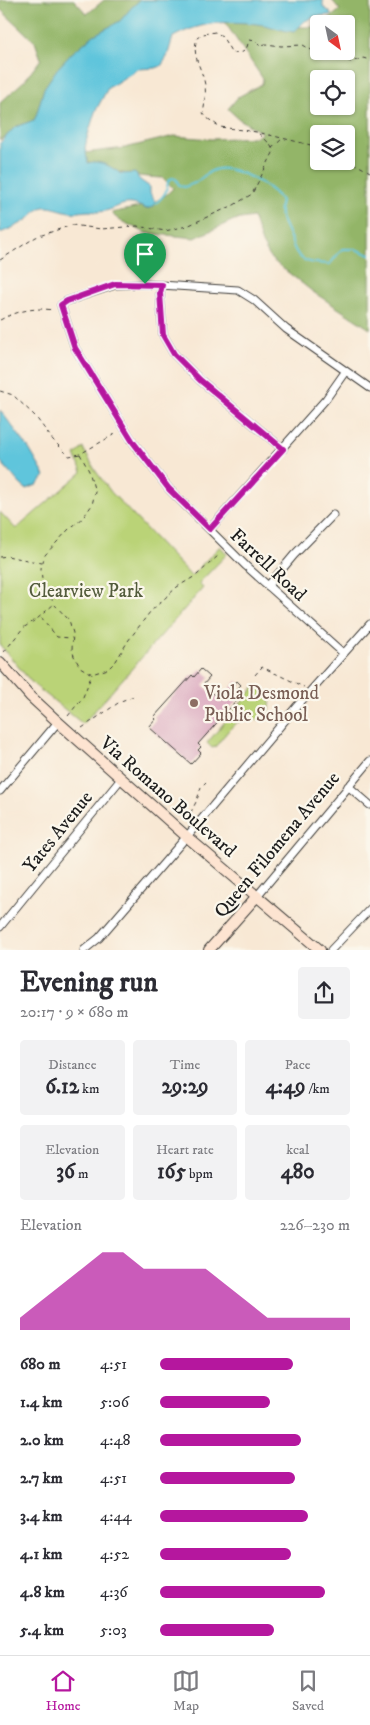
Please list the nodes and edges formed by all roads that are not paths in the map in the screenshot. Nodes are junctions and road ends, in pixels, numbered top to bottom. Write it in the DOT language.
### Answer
graph roads {
  1 [pos="162,285"];
  2 [pos="346,372"];
  3 [pos="370,388"];
  4 [pos="283,449"];
  5 [pos="333,515"];
  6 [pos="210,529"];
  7 [pos="268,586"];
  8 [pos="370,624"];
  9 [pos="343,653"];
  10 [pos="2,662"];
  11 [pos="58,722"];
  12 [pos="370,761"];
  13 [pos="121,779"];
  14 [pos="348,786"];
  15 [pos="0,791"];
  16 [pos="370,805"];
  17 [pos="186,836"];
  18 [pos="257,896"];
  19 [pos="370,909"];
  20 [pos="0,927"];
  21 [pos="84,950"];
  22 [pos="209,950"];
  23 [pos="320,950"];
  24 [pos="331,950"];
  1 -- 2 [label="street, Farrell Road"];
  1 -- 4 [label="street"];
  1 -- 6 [label="street, Farrell Road"];
  2 -- 3 [label="street, Farrell Road"];
  2 -- 4 [label="street"];
  4 -- 6 [label="street"];
  5 -- 7 [label="street"];
  6 -- 7 [label="street, Farrell Road"];
  7 -- 9 [label="street, Farrell Road"];
  8 -- 9 [label="street"];
  9 -- 17 [label="street"];
  10 -- 11 [label="street, Via Romano Boulevard"];
  11 -- 13 [label="street, Via Romano Boulevard"];
  11 -- 15 [label="street"];
  12 -- 14 [label="street, Queen Filomena Avenue"];
  13 -- 17 [label="street, Via Romano Boulevard"];
  13 -- 20 [label="street, Yates Avenue"];
  14 -- 16 [label="street"];
  14 -- 18 [label="street, Queen Filomena Avenue"];
  17 -- 18 [label="street, Via Romano Boulevard"];
  17 -- 21 [label="street"];
  18 -- 22 [label="street, Queen Filomena Avenue"];
  18 -- 23 [label="street, Via Romano Boulevard"];
  19 -- 24 [label="street"];
}
